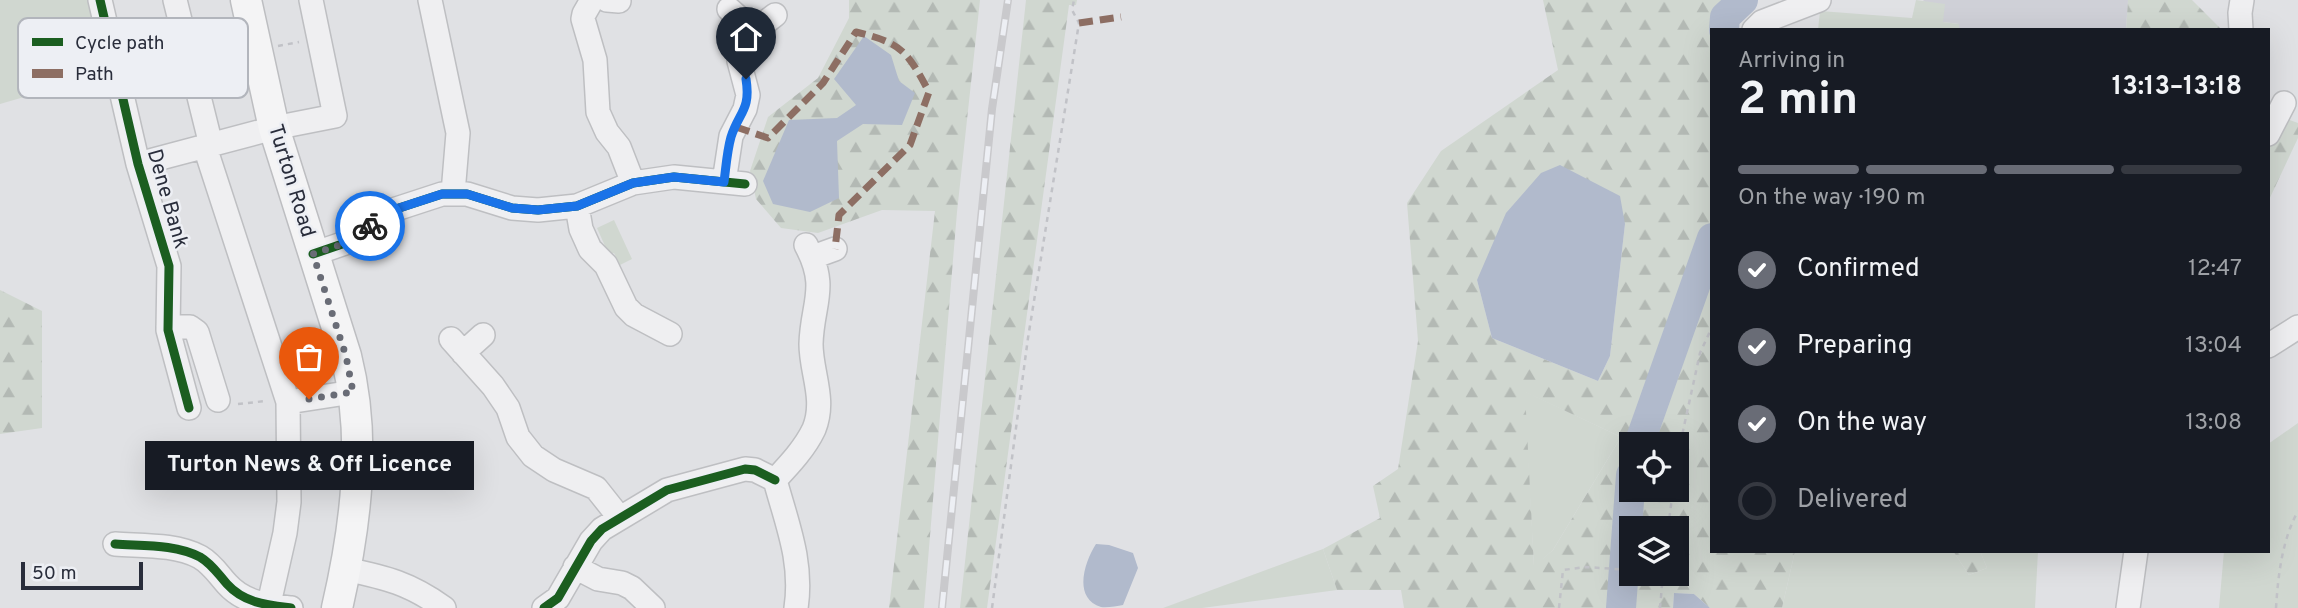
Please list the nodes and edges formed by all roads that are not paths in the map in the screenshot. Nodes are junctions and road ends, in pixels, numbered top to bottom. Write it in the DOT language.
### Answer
graph roads {
  1 [pos="100,0"];
  2 [pos="175,0"];
  3 [pos="246,0"];
  4 [pos="311,0"];
  5 [pos="430,0"];
  6 [pos="592,0"];
  7 [pos="1819,0"];
  8 [pos="2242,0"];
  9 [pos="729,9"];
  10 [pos="775,15"];
  11 [pos="104,18"];
  12 [pos="179,18"];
  13 [pos="747,26"];
  14 [pos="1756,28"];
  15 [pos="2241,28"];
  16 [pos="123,98"];
  17 [pos="197,98"];
  18 [pos="2283,100"];
  19 [pos="274,128"];
  20 [pos="2270,129"];
  21 [pos="208,146"];
  22 [pos="138,164"];
  23 [pos="633,183"];
  24 [pos="453,193"];
  25 [pos="577,206"];
  26 [pos="835,249"];
  27 [pos="313,254"];
  28 [pos="2298,327"];
  29 [pos="670,334"];
  30 [pos="483,335"];
  31 [pos="2270,345"];
  32 [pos="353,392"];
  33 [pos="287,400"];
  34 [pos="204,406"];
  35 [pos="775,480"];
  36 [pos="619,517"];
  37 [pos="115,544"];
  38 [pos="2136,553"];
  39 [pos="575,567"];
  40 [pos="346,569"];
  41 [pos="653,600"];
  42 [pos="268,606"];
  43 [pos="291,608"];
  44 [pos="337,608"];
  45 [pos="444,608"];
  46 [pos="544,608"];
  47 [pos="796,608"];
  48 [pos="2128,608"];
  1 -- 11 [label="street, Dene Bank"];
  2 -- 12 [label="street"];
  3 -- 19 [label="main road, Turton Road"];
  4 -- 19 [label="street"];
  5 -- 24 [label="street"];
  6 -- 23 [label="street"];
  7 -- 14 [label="street"];
  8 -- 15 [label="street"];
  9 -- 13 [label="street"];
  10 -- 13 [label="street"];
  13 -- 23 [label="street"];
  16 -- 22 [label="street, Dene Bank"];
  17 -- 21 [label="street"];
  18 -- 20 [label="street"];
  19 -- 21 [label="street"];
  19 -- 27 [label="main road, Turton Road"];
  21 -- 22 [label="street"];
  21 -- 33 [label="street"];
  22 -- 34 [label="street, Dene Bank"];
  23 -- 25 [label="street"];
  24 -- 25 [label="street"];
  24 -- 27 [label="street"];
  25 -- 29 [label="street"];
  26 -- 35 [label="street"];
  27 -- 32 [label="main road, Turton Road"];
  28 -- 31 [label="street"];
  30 -- 36 [label="street"];
  32 -- 33 [label="street"];
  32 -- 40 [label="main road, Turton Road"];
  33 -- 42 [label="street"];
  35 -- 36 [label="street"];
  35 -- 47 [label="street"];
  36 -- 39 [label="street"];
  37 -- 42 [label="street"];
  38 -- 48 [label="street"];
  39 -- 41 [label="street"];
  39 -- 46 [label="street"];
  40 -- 44 [label="main road, Turton Road"];
  40 -- 45 [label="street"];
  42 -- 43 [label="street"];
}
